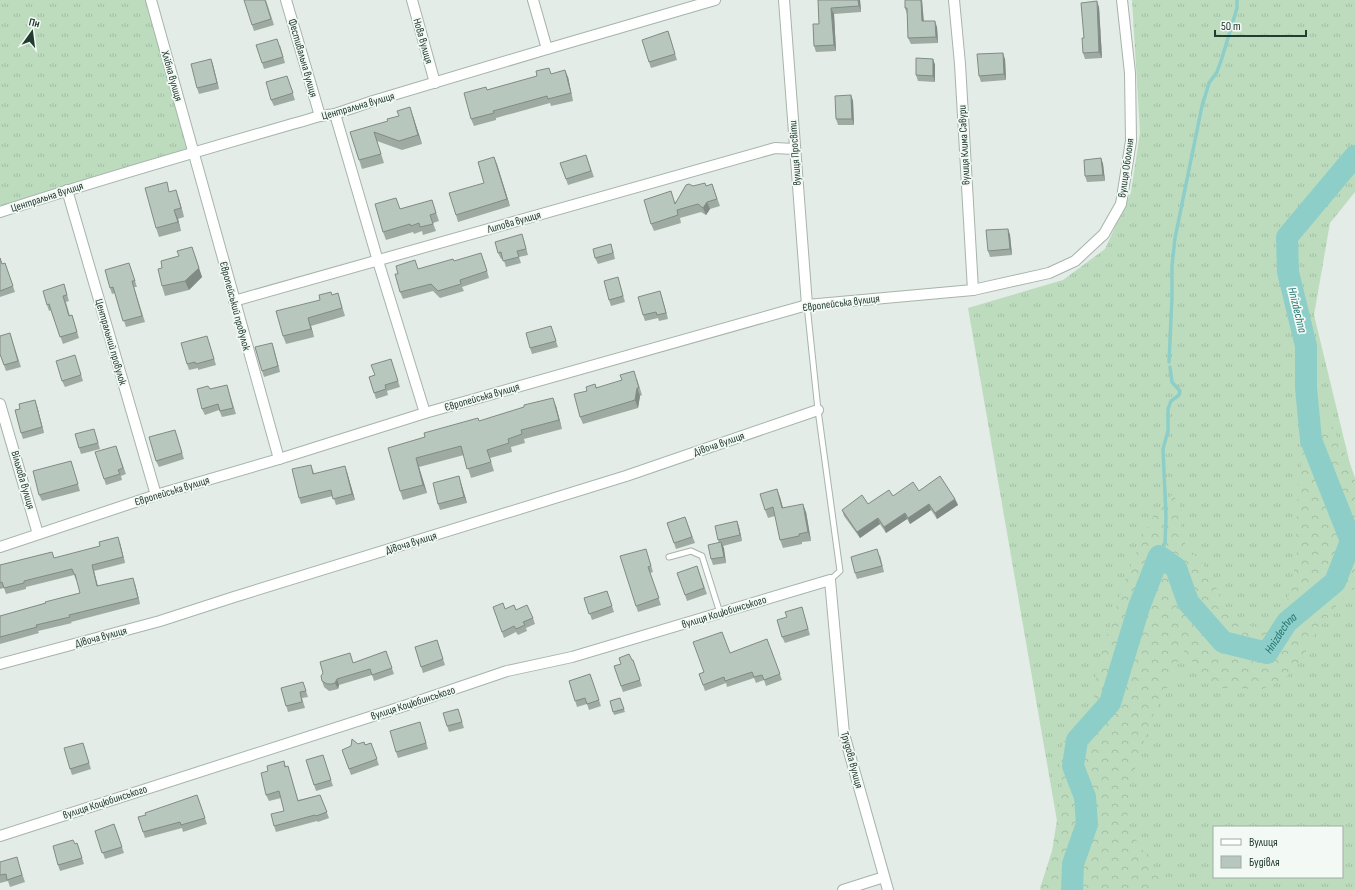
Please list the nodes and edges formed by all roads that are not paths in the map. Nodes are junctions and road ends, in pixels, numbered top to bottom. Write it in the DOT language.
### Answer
graph roads {
  1 [pos="151,0"];
  2 [pos="286,0"];
  3 [pos="412,0"];
  4 [pos="533,0"];
  5 [pos="715,0"];
  6 [pos="784,0"];
  7 [pos="954,0"];
  8 [pos="1122,0"];
  9 [pos="701,2"];
  10 [pos="547,49"];
  11 [pos="435,83"];
  12 [pos="335,114"];
  13 [pos="320,116"];
  14 [pos="794,149"];
  15 [pos="194,152"];
  16 [pos="67,190"];
  17 [pos="0,212"];
  18 [pos="378,261"];
  19 [pos="973,290"];
  20 [pos="234,301"];
  21 [pos="807,305"];
  22 [pos="0,404"];
  23 [pos="818,410"];
  24 [pos="425,413"];
  25 [pos="279,459"];
  26 [pos="156,495"];
  27 [pos="38,534"];
  28 [pos="0,547"];
  29 [pos="669,557"];
  30 [pos="830,580"];
  31 [pos="720,613"];
  32 [pos="0,664"];
  33 [pos="0,836"];
  34 [pos="884,877"];
  35 [pos="843,890"];
  36 [pos="888,890"];
  1 -- 15 [label="street, Хлібна вулиця"];
  2 -- 13 [label="street, Фестивальна вулиця"];
  3 -- 11 [label="street, Нова вулиця"];
  4 -- 10 [label="street"];
  5 -- 9 [label="street, Центральна вулиця"];
  6 -- 14 [label="street, вулиця Просвіти"];
  7 -- 19 [label="street, вулиця Клима Савури"];
  8 -- 19 [label="street, вулиця Оболоня"];
  9 -- 10 [label="street, Центральна вулиця"];
  10 -- 11 [label="street, Центральна вулиця"];
  11 -- 12 [label="street, Центральна вулиця"];
  12 -- 13 [label="street, Центральна вулиця"];
  12 -- 18 [label="street"];
  13 -- 15 [label="street, Центральна вулиця"];
  14 -- 18 [label="street, Липова вулиця"];
  14 -- 21 [label="street, вулиця Просвіти"];
  15 -- 16 [label="street, Центральна вулиця"];
  15 -- 20 [label="street, Європейський провулок"];
  16 -- 17 [label="street, Центральна вулиця"];
  16 -- 26 [label="street, Центральний провулок"];
  18 -- 20 [label="street, Липова вулиця"];
  18 -- 24 [label="street"];
  19 -- 21 [label="street, Європейська вулиця"];
  20 -- 25 [label="street, Європейський провулок"];
  21 -- 23 [label="lane"];
  21 -- 24 [label="street, Європейська вулиця"];
  22 -- 27 [label="street, Вільхова вулиця"];
  23 -- 30 [label="lane"];
  23 -- 32 [label="street, Дівоча вулиця"];
  24 -- 25 [label="street, Європейська вулиця"];
  25 -- 26 [label="street, Європейська вулиця"];
  26 -- 27 [label="street, Європейська вулиця"];
  27 -- 28 [label="street, Європейська вулиця"];
  29 -- 31 [label="lane"];
  30 -- 31 [label="street, вулиця Коцюбинського"];
  30 -- 34 [label="street, Трудова вулиця"];
  31 -- 33 [label="street, вулиця Коцюбинського"];
  34 -- 35 [label="street"];
  34 -- 36 [label="street, Трудова вулиця"];
}
